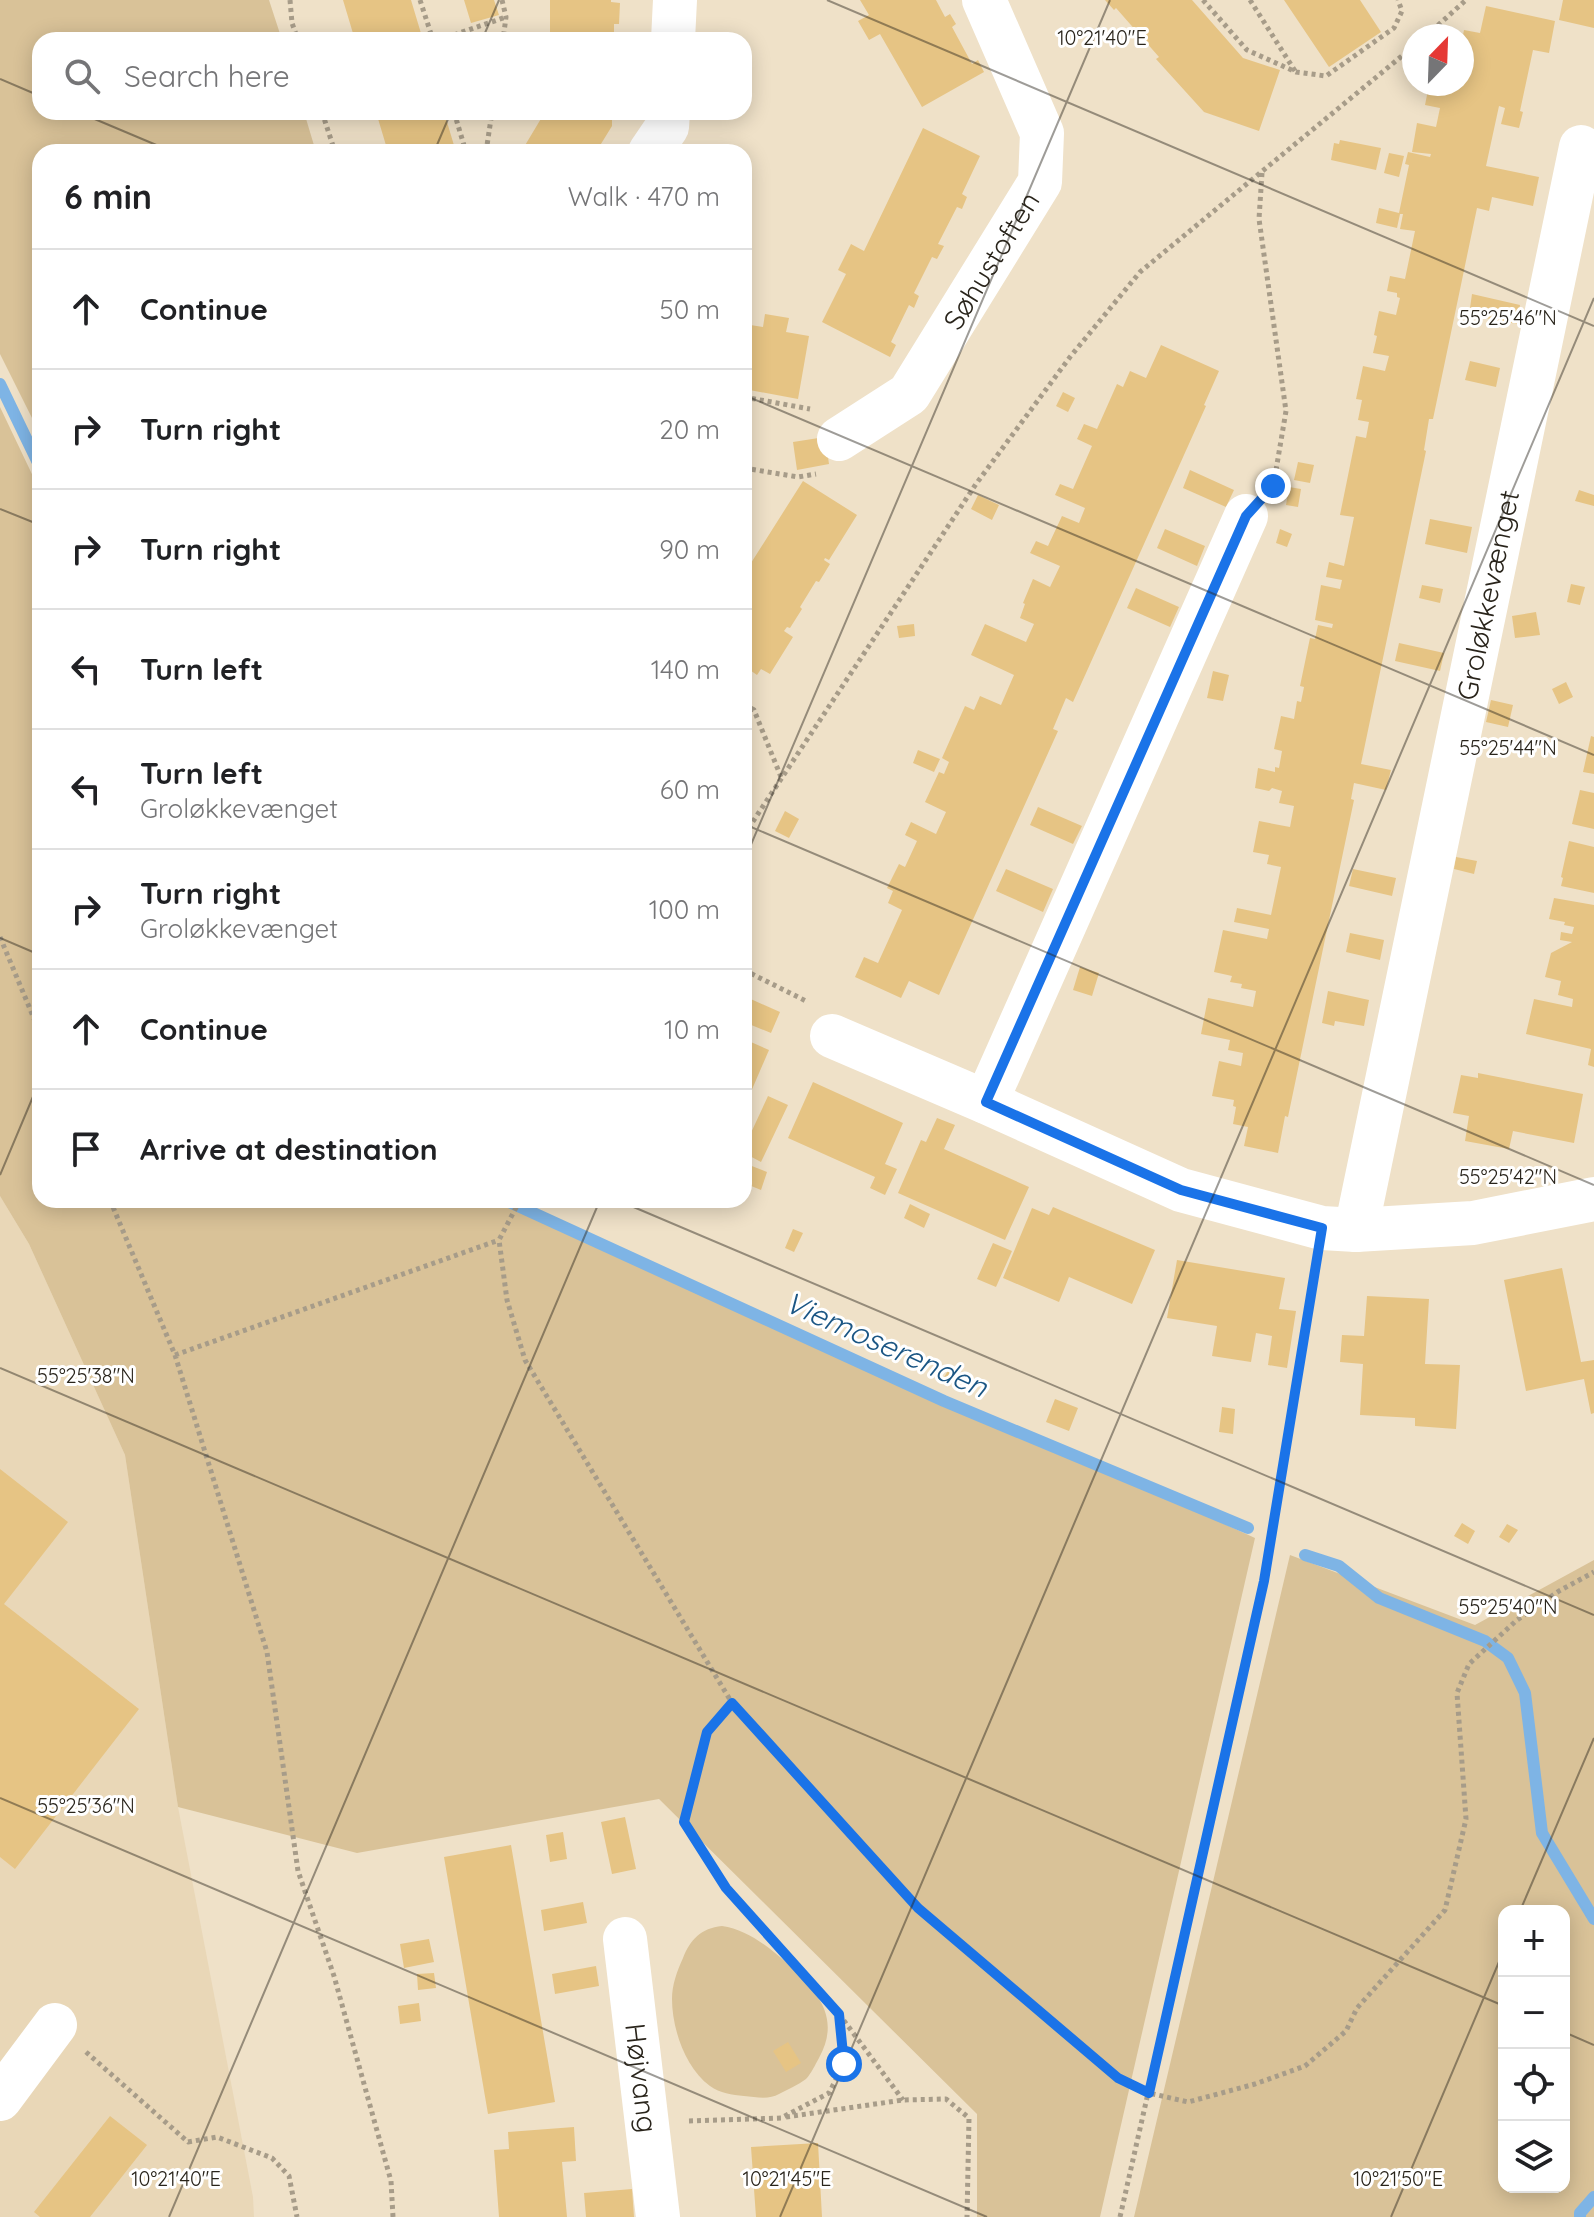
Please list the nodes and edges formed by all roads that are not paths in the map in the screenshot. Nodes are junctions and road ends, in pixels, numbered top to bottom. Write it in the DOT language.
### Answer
graph roads {
  1 [pos="675,0"];
  2 [pos="984,0"];
  3 [pos="673,32"];
  4 [pos="667,120"];
  5 [pos="655,144"];
  6 [pos="1581,147"];
  7 [pos="839,439"];
  8 [pos="1246,516"];
  9 [pos="832,1036"];
  10 [pos="986,1102"];
  11 [pos="1594,1199"];
  12 [pos="1339,1229"];
  13 [pos="625,1939"];
  14 [pos="55,2025"];
  15 [pos="0,2099"];
  16 [pos="658,2217"];
  1 -- 3 [label="street"];
  2 -- 7 [label="street, Søhustoften"];
  4 -- 5 [label="street"];
  6 -- 12 [label="street, Groløkkevænget"];
  8 -- 10 [label="street"];
  9 -- 10 [label="street"];
  10 -- 12 [label="street"];
  11 -- 12 [label="street"];
  13 -- 16 [label="street, Højvang"];
  14 -- 15 [label="street"];
}
